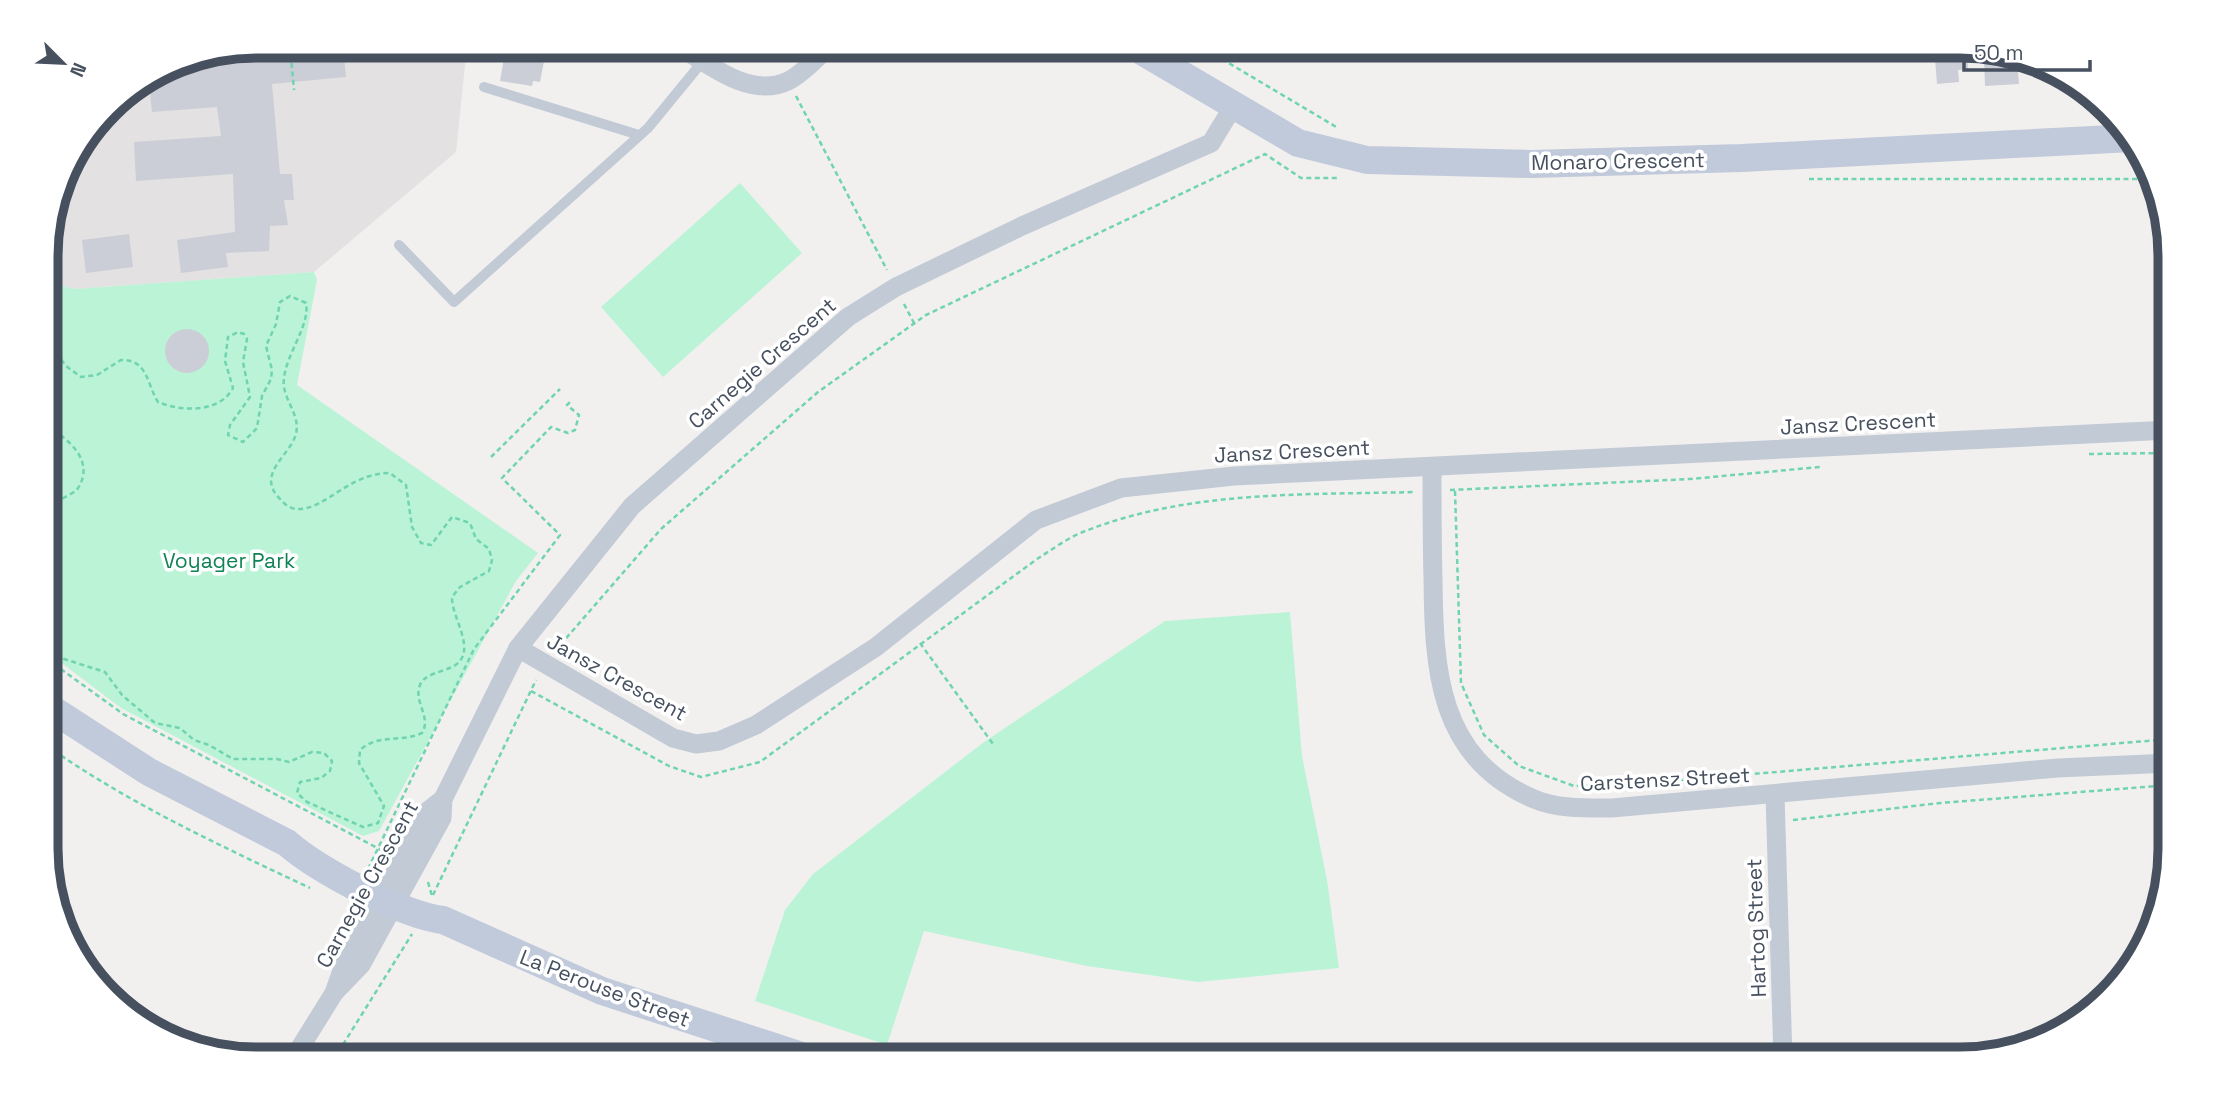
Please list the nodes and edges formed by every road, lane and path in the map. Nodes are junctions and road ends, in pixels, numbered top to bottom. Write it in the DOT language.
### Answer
graph roads {
  1 [pos="291,58"];
  2 [pos="699,58"];
  3 [pos="816,58"];
  4 [pos="1154,58"];
  5 [pos="1220,58"];
  6 [pos="704,61"];
  7 [pos="788,81"];
  8 [pos="484,87"];
  9 [pos="294,90"];
  10 [pos="1234,105"];
  11 [pos="1341,130"];
  12 [pos="639,135"];
  13 [pos="2119,139"];
  14 [pos="1342,178"];
  15 [pos="1801,178"];
  16 [pos="2143,179"];
  17 [pos="399,245"];
  18 [pos="896,287"];
  19 [pos="914,324"];
  20 [pos="58,355"];
  21 [pos="560,389"];
  22 [pos="572,400"];
  23 [pos="2158,431"];
  24 [pos="58,433"];
  25 [pos="2158,453"];
  26 [pos="2086,454"];
  27 [pos="491,457"];
  28 [pos="1454,466"];
  29 [pos="1826,466"];
  30 [pos="1432,467"];
  31 [pos="1455,490"];
  32 [pos="1432,492"];
  33 [pos="58,502"];
  34 [pos="920,643"];
  35 [pos="518,648"];
  36 [pos="58,654"];
  37 [pos="545,662"];
  38 [pos="58,667"];
  39 [pos="531,691"];
  40 [pos="58,713"];
  41 [pos="2158,740"];
  42 [pos="993,744"];
  43 [pos="58,753"];
  44 [pos="2158,764"];
  45 [pos="2158,786"];
  46 [pos="1775,795"];
  47 [pos="1776,821"];
  48 [pos="425,873"];
  49 [pos="317,892"];
  50 [pos="392,894"];
  51 [pos="438,908"];
  52 [pos="413,932"];
  53 [pos="300,1047"];
  54 [pos="341,1047"];
  55 [pos="774,1047"];
  56 [pos="1783,1047"];
  1 -- 9 [label="path"];
  2 -- 6 [label="street"];
  3 -- 7 [label="street"];
  4 -- 10 [label="street, Monaro Crescent"];
  5 -- 11 [label="path"];
  6 -- 7 [label="street"];
  6 -- 12 [label="lane"];
  7 -- 18 [label="path"];
  8 -- 12 [label="lane"];
  10 -- 13 [label="street, Monaro Crescent"];
  10 -- 18 [label="street, Carnegie Crescent"];
  12 -- 17 [label="lane"];
  14 -- 19 [label="path"];
  15 -- 16 [label="path"];
  18 -- 19 [label="path"];
  18 -- 35 [label="street, Carnegie Crescent"];
  19 -- 37 [label="path"];
  20 -- 36 [label="path"];
  21 -- 27 [label="path"];
  22 -- 38 [label="path"];
  23 -- 28 [label="street, Jansz Crescent"];
  24 -- 33 [label="path"];
  25 -- 26 [label="path"];
  28 -- 30 [label="street, Jansz Crescent"];
  28 -- 31 [label="path"];
  29 -- 31 [label="path"];
  30 -- 32 [label="street, Carstensz Street"];
  30 -- 37 [label="street, Jansz Crescent"];
  31 -- 32 [label="path"];
  31 -- 41 [label="path"];
  32 -- 34 [label="path"];
  32 -- 46 [label="street, Carstensz Street"];
  34 -- 39 [label="path"];
  34 -- 42 [label="path"];
  35 -- 37 [label="street, Jansz Crescent"];
  35 -- 50 [label="street, Carnegie Crescent"];
  37 -- 39 [label="path"];
  39 -- 51 [label="path"];
  40 -- 50 [label="street, La Perouse Street"];
  43 -- 49 [label="path"];
  44 -- 46 [label="street, Carstensz Street"];
  45 -- 47 [label="path"];
  46 -- 47 [label="street, Hartog Street"];
  47 -- 56 [label="street, Hartog Street"];
  48 -- 51 [label="path"];
  50 -- 51 [label="street, La Perouse Street"];
  50 -- 53 [label="street, Carnegie Crescent"];
  51 -- 55 [label="street, La Perouse Street"];
  52 -- 54 [label="path"];
}
